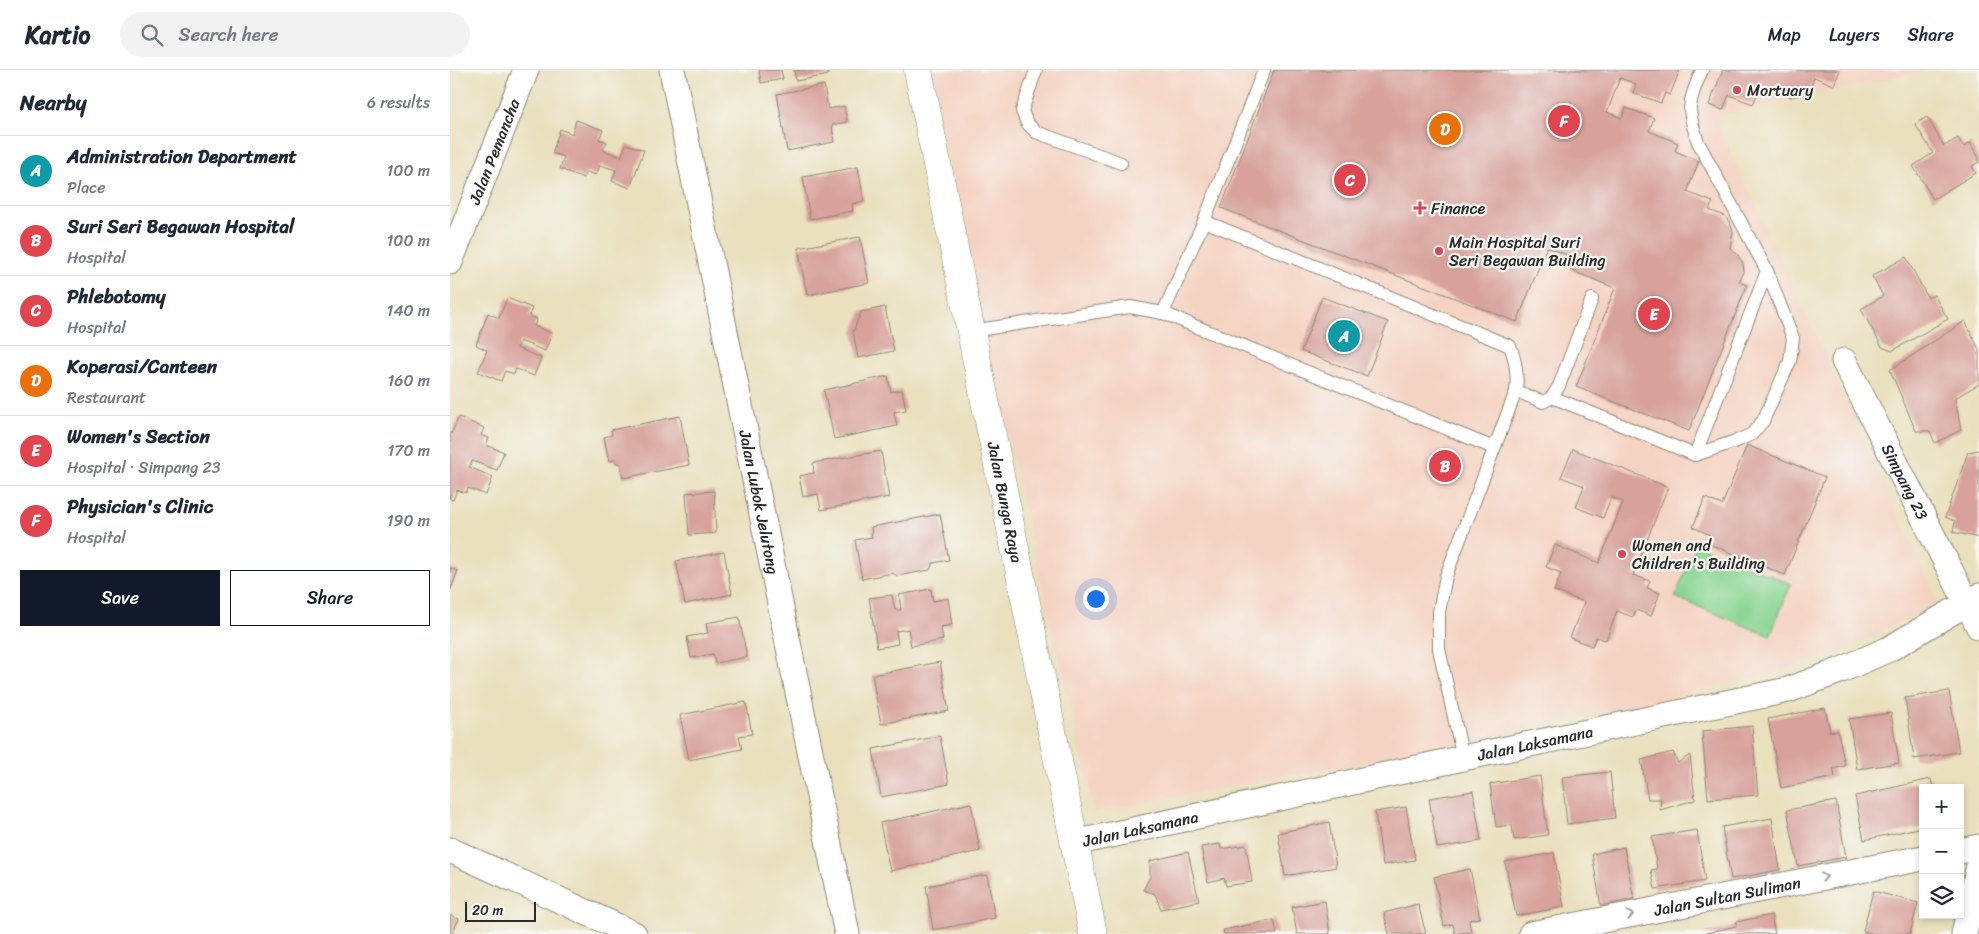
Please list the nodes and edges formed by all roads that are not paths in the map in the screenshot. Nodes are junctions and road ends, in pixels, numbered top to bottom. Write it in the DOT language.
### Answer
graph roads {
  1 [pos="526,70"];
  2 [pos="672,70"];
  3 [pos="918,70"];
  4 [pos="1036,70"];
  5 [pos="1264,70"];
  6 [pos="1702,70"];
  7 [pos="1121,163"];
  8 [pos="1204,221"];
  9 [pos="450,262"];
  10 [pos="1767,271"];
  11 [pos="1592,299"];
  12 [pos="1163,312"];
  13 [pos="971,331"];
  14 [pos="1844,361"];
  15 [pos="1516,391"];
  16 [pos="1552,397"];
  17 [pos="1494,448"];
  18 [pos="1695,455"];
  19 [pos="1973,599"];
  20 [pos="1979,627"];
  21 [pos="1463,758"];
  22 [pos="1074,843"];
  23 [pos="1979,847"];
  24 [pos="450,850"];
  25 [pos="1964,850"];
  26 [pos="1919,859"];
  27 [pos="1979,865"];
  28 [pos="634,934"];
  29 [pos="848,934"];
  30 [pos="1093,934"];
  31 [pos="1531,934"];
  32 [pos="1964,934"];
  1 -- 9 [label="street, Jalan Pemancha"];
  2 -- 29 [label="street, Jalan Lubok Jelutong"];
  3 -- 13 [label="street, Jalan Bunga Raya"];
  4 -- 7 [label="lane"];
  5 -- 8 [label="lane"];
  6 -- 10 [label="lane"];
  8 -- 12 [label="lane"];
  8 -- 15 [label="lane"];
  10 -- 18 [label="lane"];
  10 -- 18 [label="lane"];
  11 -- 16 [label="lane"];
  12 -- 13 [label="lane"];
  12 -- 17 [label="lane"];
  13 -- 22 [label="street, Jalan Bunga Raya"];
  14 -- 19 [label="street, Simpang 23"];
  15 -- 16 [label="lane"];
  15 -- 17 [label="lane"];
  16 -- 18 [label="lane"];
  17 -- 21 [label="lane"];
  19 -- 20 [label="street"];
  19 -- 21 [label="street, Jalan Laksamana"];
  21 -- 22 [label="street, Jalan Laksamana"];
  22 -- 30 [label="street, Jalan Bunga Raya"];
  23 -- 25 [label="street"];
  24 -- 28 [label="street"];
  31 -- 26 [label="street, Jalan Sultan Suliman, one-way"];
  27 -- 32 [label="street"];
}
